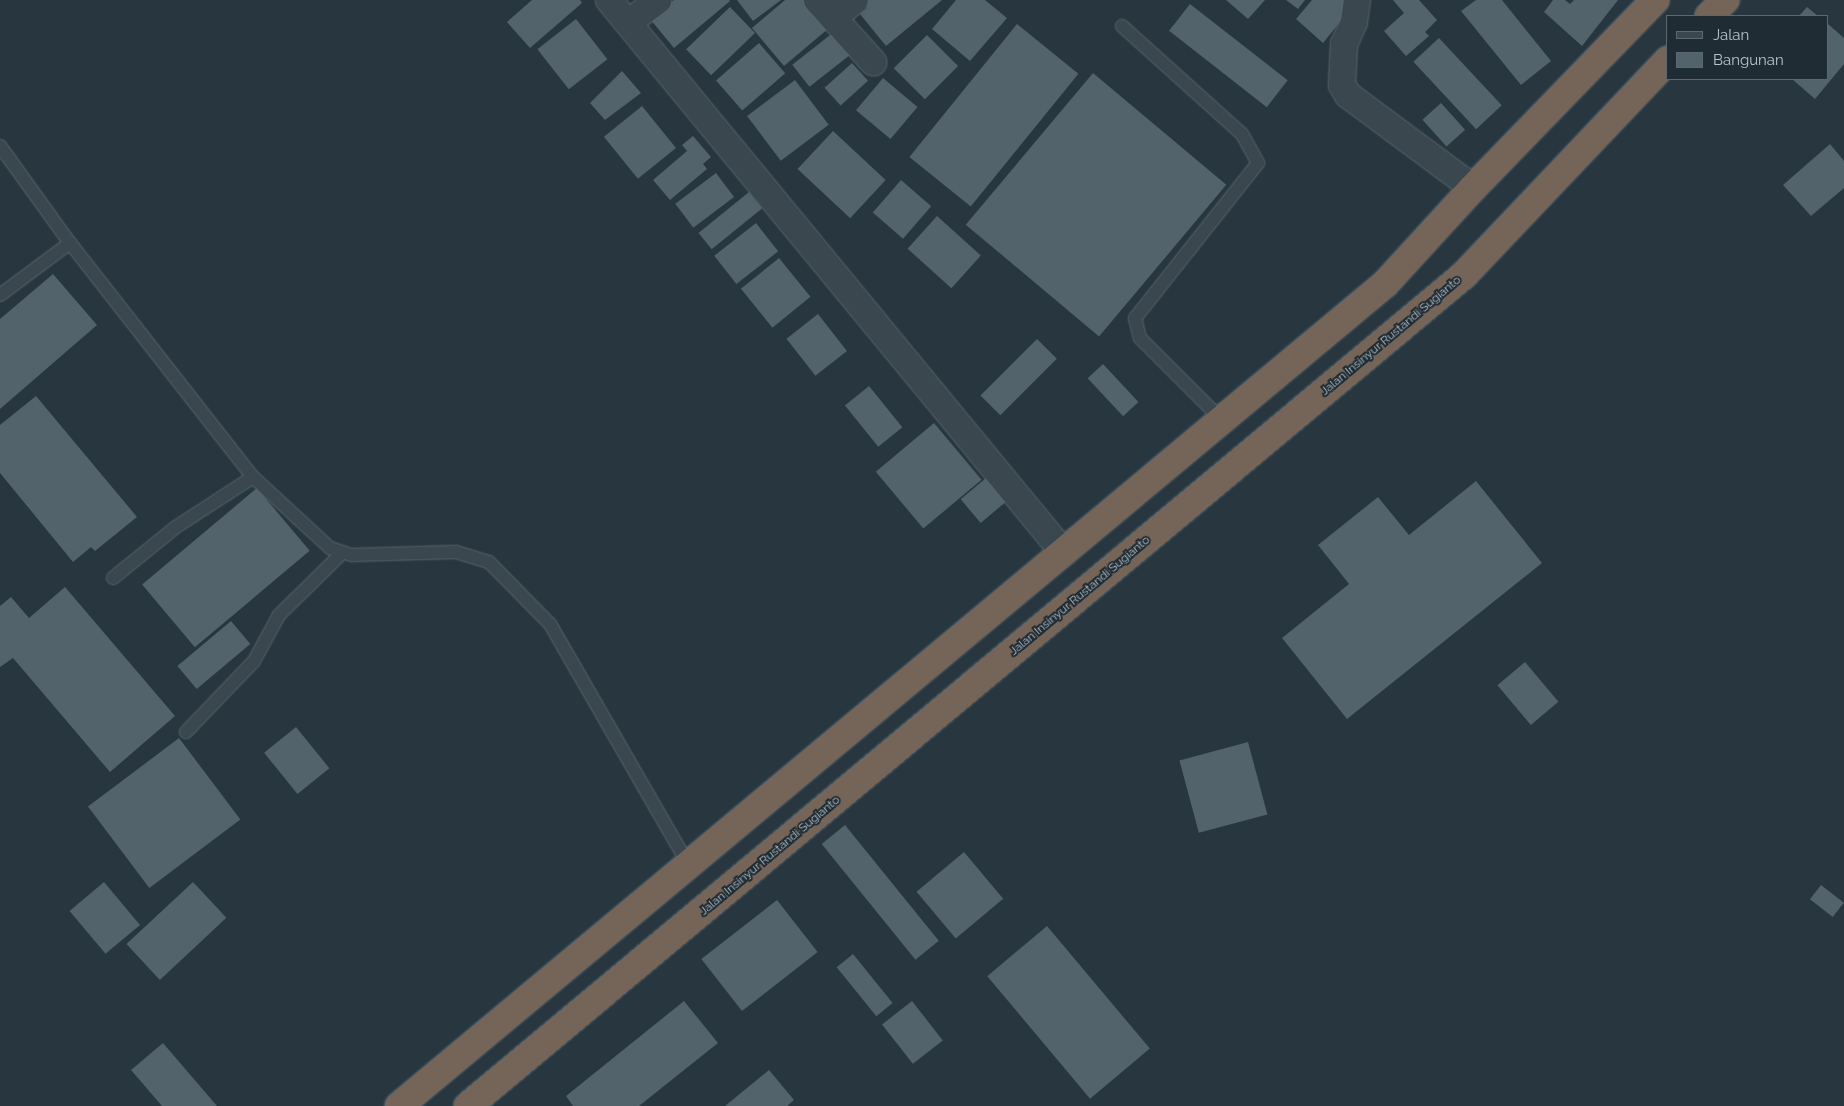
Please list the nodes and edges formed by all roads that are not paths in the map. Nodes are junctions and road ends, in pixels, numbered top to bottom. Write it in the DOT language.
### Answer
graph roads {
  1 [pos="609,0"];
  2 [pos="658,0"];
  3 [pos="855,0"];
  4 [pos="1356,0"];
  5 [pos="1655,0"];
  6 [pos="1725,0"];
  7 [pos="825,9"];
  8 [pos="1710,15"];
  9 [pos="628,23"];
  10 [pos="1122,26"];
  11 [pos="873,62"];
  12 [pos="1666,62"];
  13 [pos="0,146"];
  14 [pos="1473,188"];
  15 [pos="70,243"];
  16 [pos="0,295"];
  17 [pos="1223,421"];
  18 [pos="253,477"];
  19 [pos="342,553"];
  20 [pos="1064,553"];
  21 [pos="113,578"];
  22 [pos="186,732"];
  23 [pos="687,862"];
  24 [pos="399,1106"];
  25 [pos="468,1106"];
  1 -- 9 [label="street"];
  2 -- 9 [label="street"];
  3 -- 7 [label="street"];
  4 -- 14 [label="street"];
  5 -- 14 [label="highway"];
  6 -- 8 [label="highway"];
  7 -- 11 [label="street"];
  9 -- 20 [label="street"];
  10 -- 17 [label="lane"];
  12 -- 25 [label="highway, Jalan Insinyur Rustandi Sugianto"];
  13 -- 15 [label="lane"];
  14 -- 17 [label="highway"];
  15 -- 16 [label="lane"];
  15 -- 18 [label="lane"];
  17 -- 20 [label="highway"];
  18 -- 19 [label="lane"];
  18 -- 21 [label="lane"];
  19 -- 22 [label="lane"];
  19 -- 23 [label="lane"];
  20 -- 23 [label="highway"];
  23 -- 24 [label="highway"];
}
